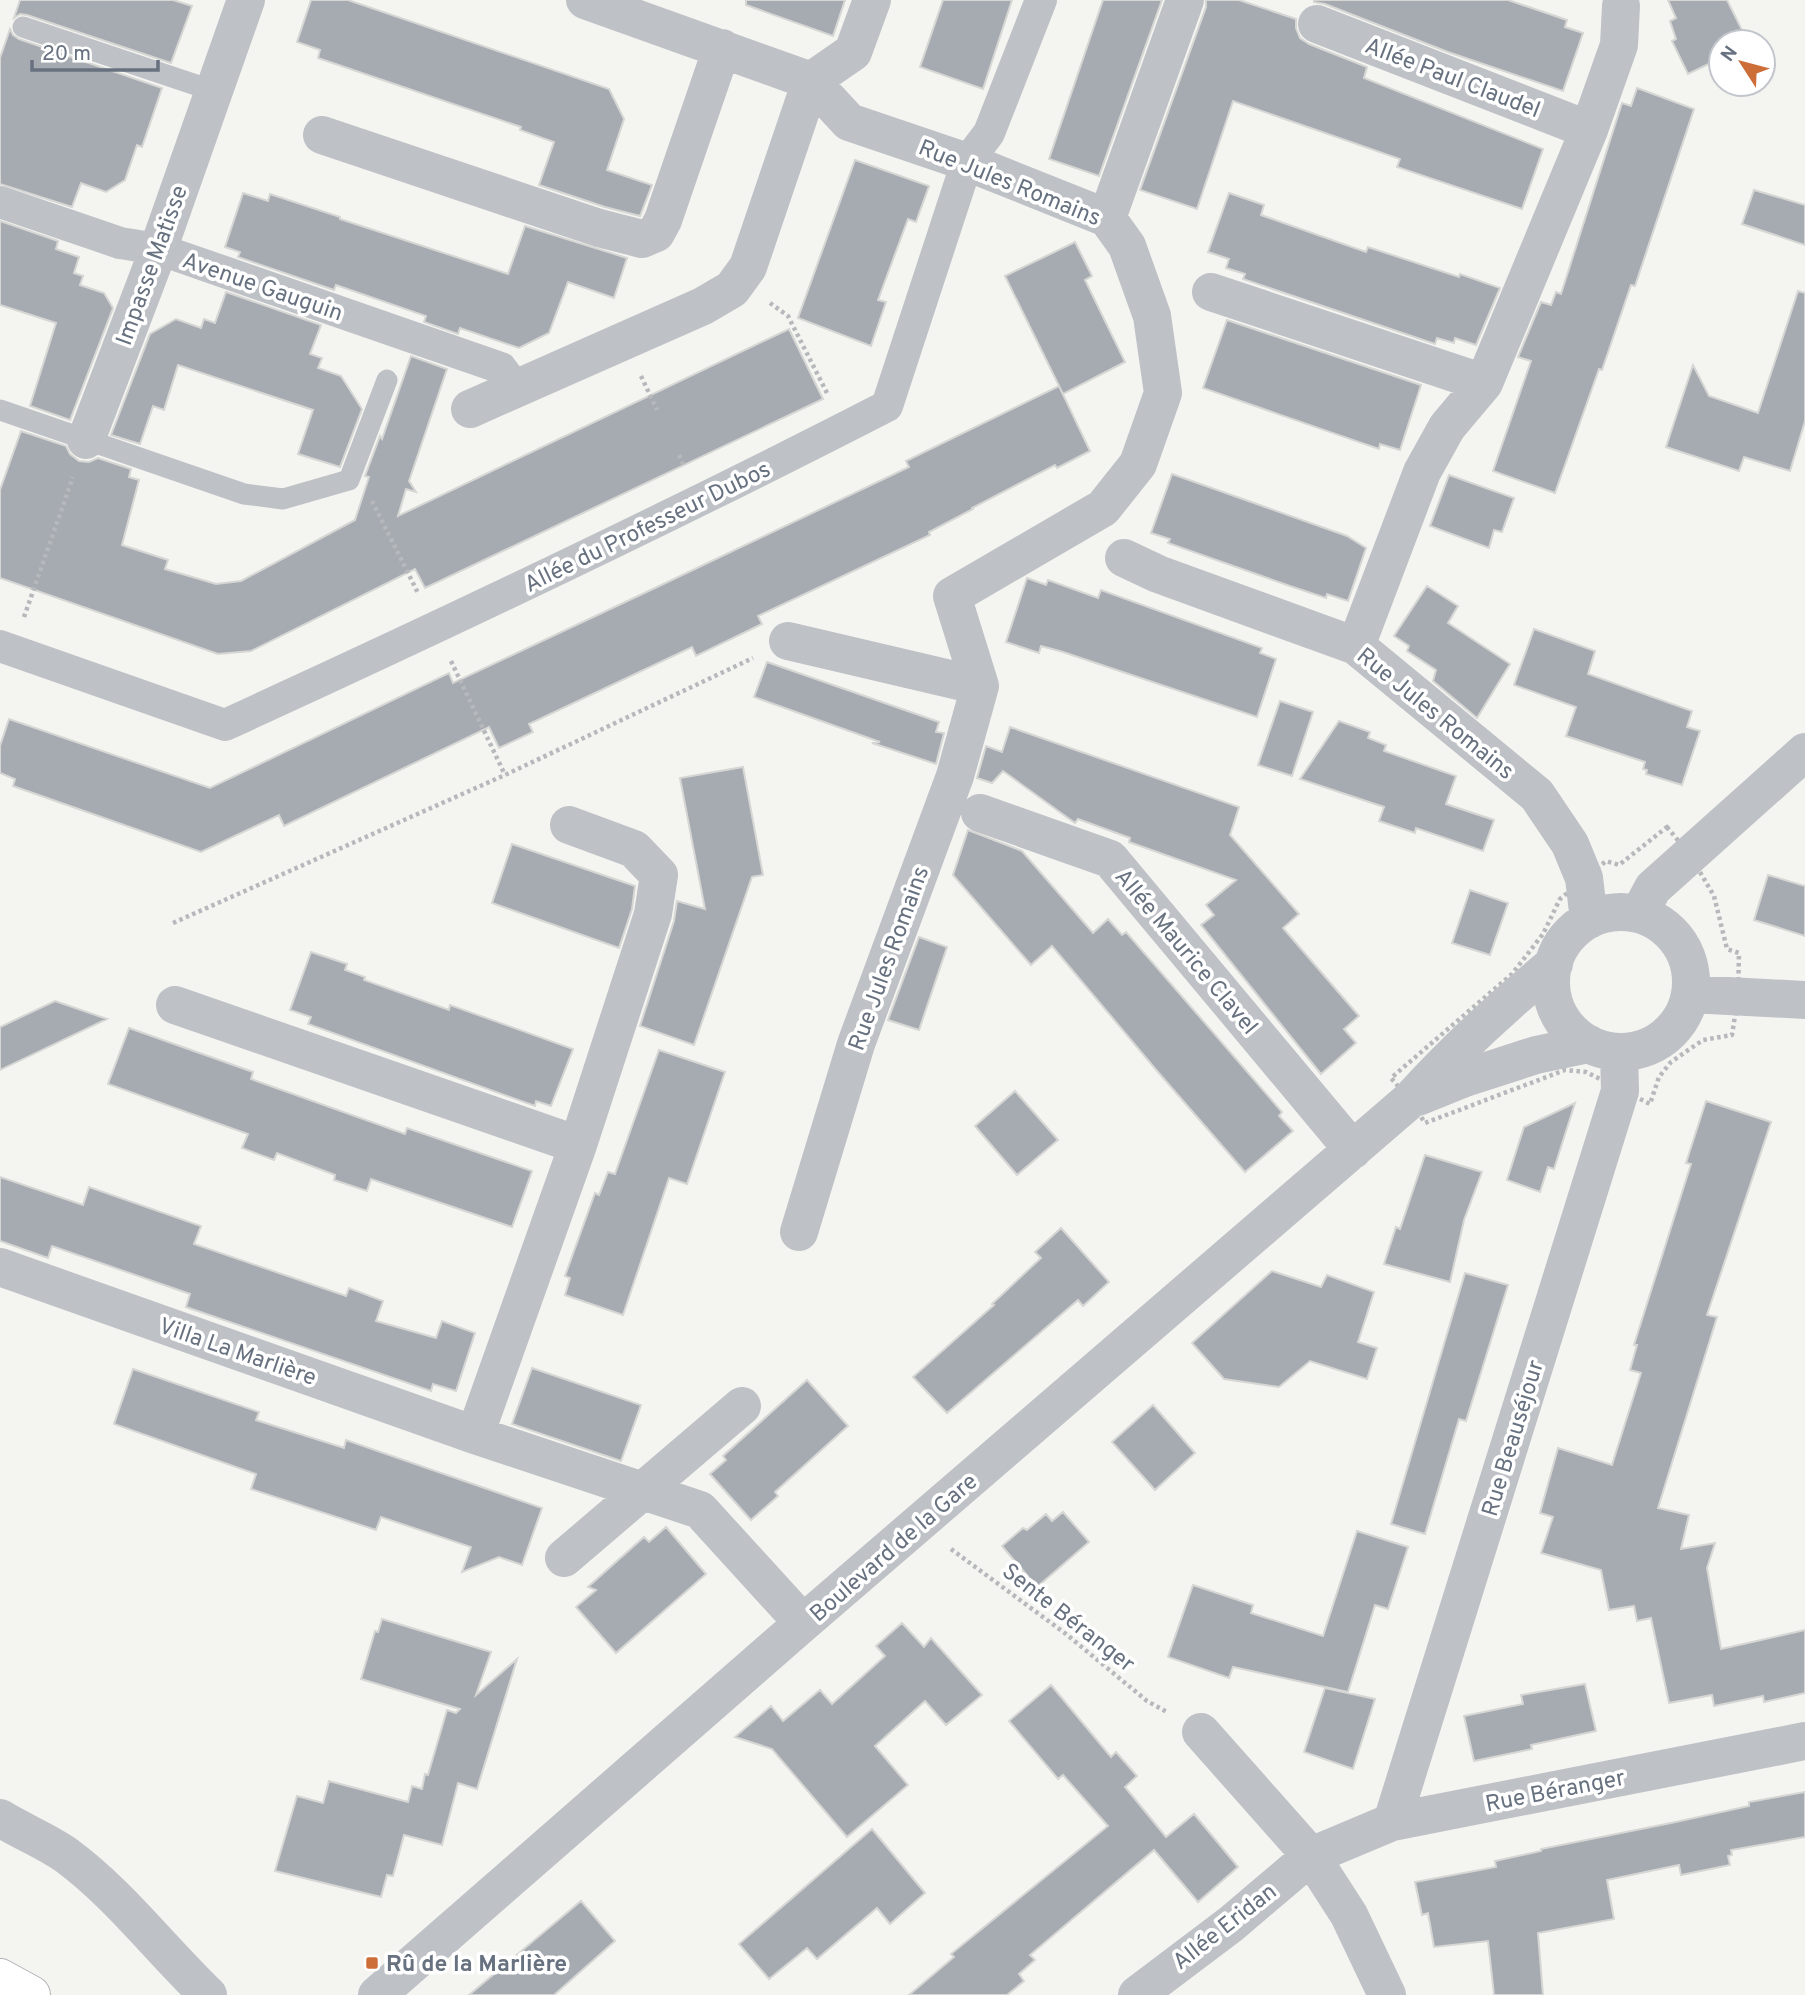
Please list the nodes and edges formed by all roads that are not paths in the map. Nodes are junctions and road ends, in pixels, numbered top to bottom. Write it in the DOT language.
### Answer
graph roads {
  1 [pos="246,0"];
  2 [pos="585,0"];
  3 [pos="872,0"];
  4 [pos="1041,0"];
  5 [pos="1185,0"];
  6 [pos="1621,6"];
  7 [pos="1317,24"];
  8 [pos="23,27"];
  9 [pos="722,48"];
  10 [pos="810,81"];
  11 [pos="215,91"];
  12 [pos="1589,130"];
  13 [pos="323,135"];
  14 [pos="967,162"];
  15 [pos="0,202"];
  16 [pos="1107,218"];
  17 [pos="158,249"];
  18 [pos="1211,292"];
  19 [pos="387,380"];
  20 [pos="1484,383"];
  21 [pos="516,388"];
  22 [pos="470,409"];
  23 [pos="0,410"];
  24 [pos="86,440"];
  25 [pos="1124,558"];
  26 [pos="788,641"];
  27 [pos="1356,646"];
  28 [pos="6,648"];
  29 [pos="981,686"];
  30 [pos="1805,752"];
  31 [pos="980,813"];
  32 [pos="569,825"];
  33 [pos="1639,914"];
  34 [pos="1590,920"];
  35 [pos="1554,964"];
  36 [pos="1690,994"];
  37 [pos="1805,1000"];
  38 [pos="175,1005"];
  39 [pos="1604,1048"];
  40 [pos="1410,1100"];
  41 [pos="578,1145"];
  42 [pos="1353,1150"];
  43 [pos="799,1232"];
  44 [pos="0,1267"];
  45 [pos="742,1405"];
  46 [pos="475,1434"];
  47 [pos="641,1491"];
  48 [pos="564,1558"];
  49 [pos="803,1623"];
  50 [pos="1201,1732"];
  51 [pos="1805,1741"];
  52 [pos="0,1818"];
  53 [pos="1392,1822"];
  54 [pos="1311,1856"];
  55 [pos="0,1978"];
  56 [pos="31,1995"];
  57 [pos="208,1995"];
  58 [pos="377,1995"];
  59 [pos="1137,1995"];
  60 [pos="1387,1995"];
  1 -- 11 [label="street, Impasse Matisse"];
  2 -- 9 [label="street"];
  3 -- 10 [label="street"];
  4 -- 14 [label="street, Allée du Professeur Dubos"];
  5 -- 16 [label="street"];
  6 -- 12 [label="street"];
  7 -- 12 [label="street, Allée Paul Claudel"];
  8 -- 11 [label="lane"];
  9 -- 10 [label="street"];
  9 -- 13 [label="street"];
  10 -- 14 [label="street, Rue Jules Romains"];
  10 -- 21 [label="street"];
  11 -- 17 [label="street, Impasse Matisse"];
  12 -- 20 [label="street"];
  14 -- 16 [label="street, Rue Jules Romains"];
  14 -- 28 [label="street, Allée du Professeur Dubos"];
  15 -- 17 [label="street, Avenue Gauguin"];
  16 -- 29 [label="street, Rue Jules Romains"];
  17 -- 21 [label="street, Avenue Gauguin"];
  17 -- 24 [label="street, Impasse Matisse"];
  18 -- 20 [label="street"];
  19 -- 24 [label="lane"];
  20 -- 27 [label="street"];
  21 -- 22 [label="street"];
  23 -- 24 [label="lane"];
  25 -- 27 [label="street, Rue Jules Romains"];
  26 -- 29 [label="street"];
  27 -- 34 [label="street, Rue Jules Romains"];
  29 -- 43 [label="street, Rue Jules Romains"];
  30 -- 33 [label="street"];
  31 -- 42 [label="street, Allée Maurice Clavel"];
  32 -- 41 [label="street"];
  33 -- 34 [label="street"];
  33 -- 36 [label="street"];
  34 -- 35 [label="street"];
  35 -- 39 [label="street"];
  35 -- 40 [label="street, Boulevard de la Gare"];
  36 -- 37 [label="street"];
  36 -- 39 [label="street"];
  38 -- 41 [label="street"];
  39 -- 40 [label="street, Boulevard de la Gare"];
  39 -- 53 [label="street, Rue Beauséjour"];
  40 -- 42 [label="street, Boulevard de la Gare"];
  41 -- 46 [label="street"];
  42 -- 49 [label="street, Boulevard de la Gare"];
  44 -- 46 [label="street, Villa La Marlière"];
  45 -- 47 [label="street"];
  46 -- 47 [label="street, Villa La Marlière"];
  47 -- 48 [label="street"];
  47 -- 49 [label="street, Villa La Marlière"];
  49 -- 58 [label="street, Boulevard de la Gare"];
  50 -- 54 [label="street"];
  51 -- 53 [label="street, Rue Béranger"];
  52 -- 57 [label="street"];
  53 -- 54 [label="street, Rue Béranger"];
  54 -- 59 [label="street, Allée Eridan"];
  54 -- 60 [label="street"];
  55 -- 56 [label="highway"];
}
